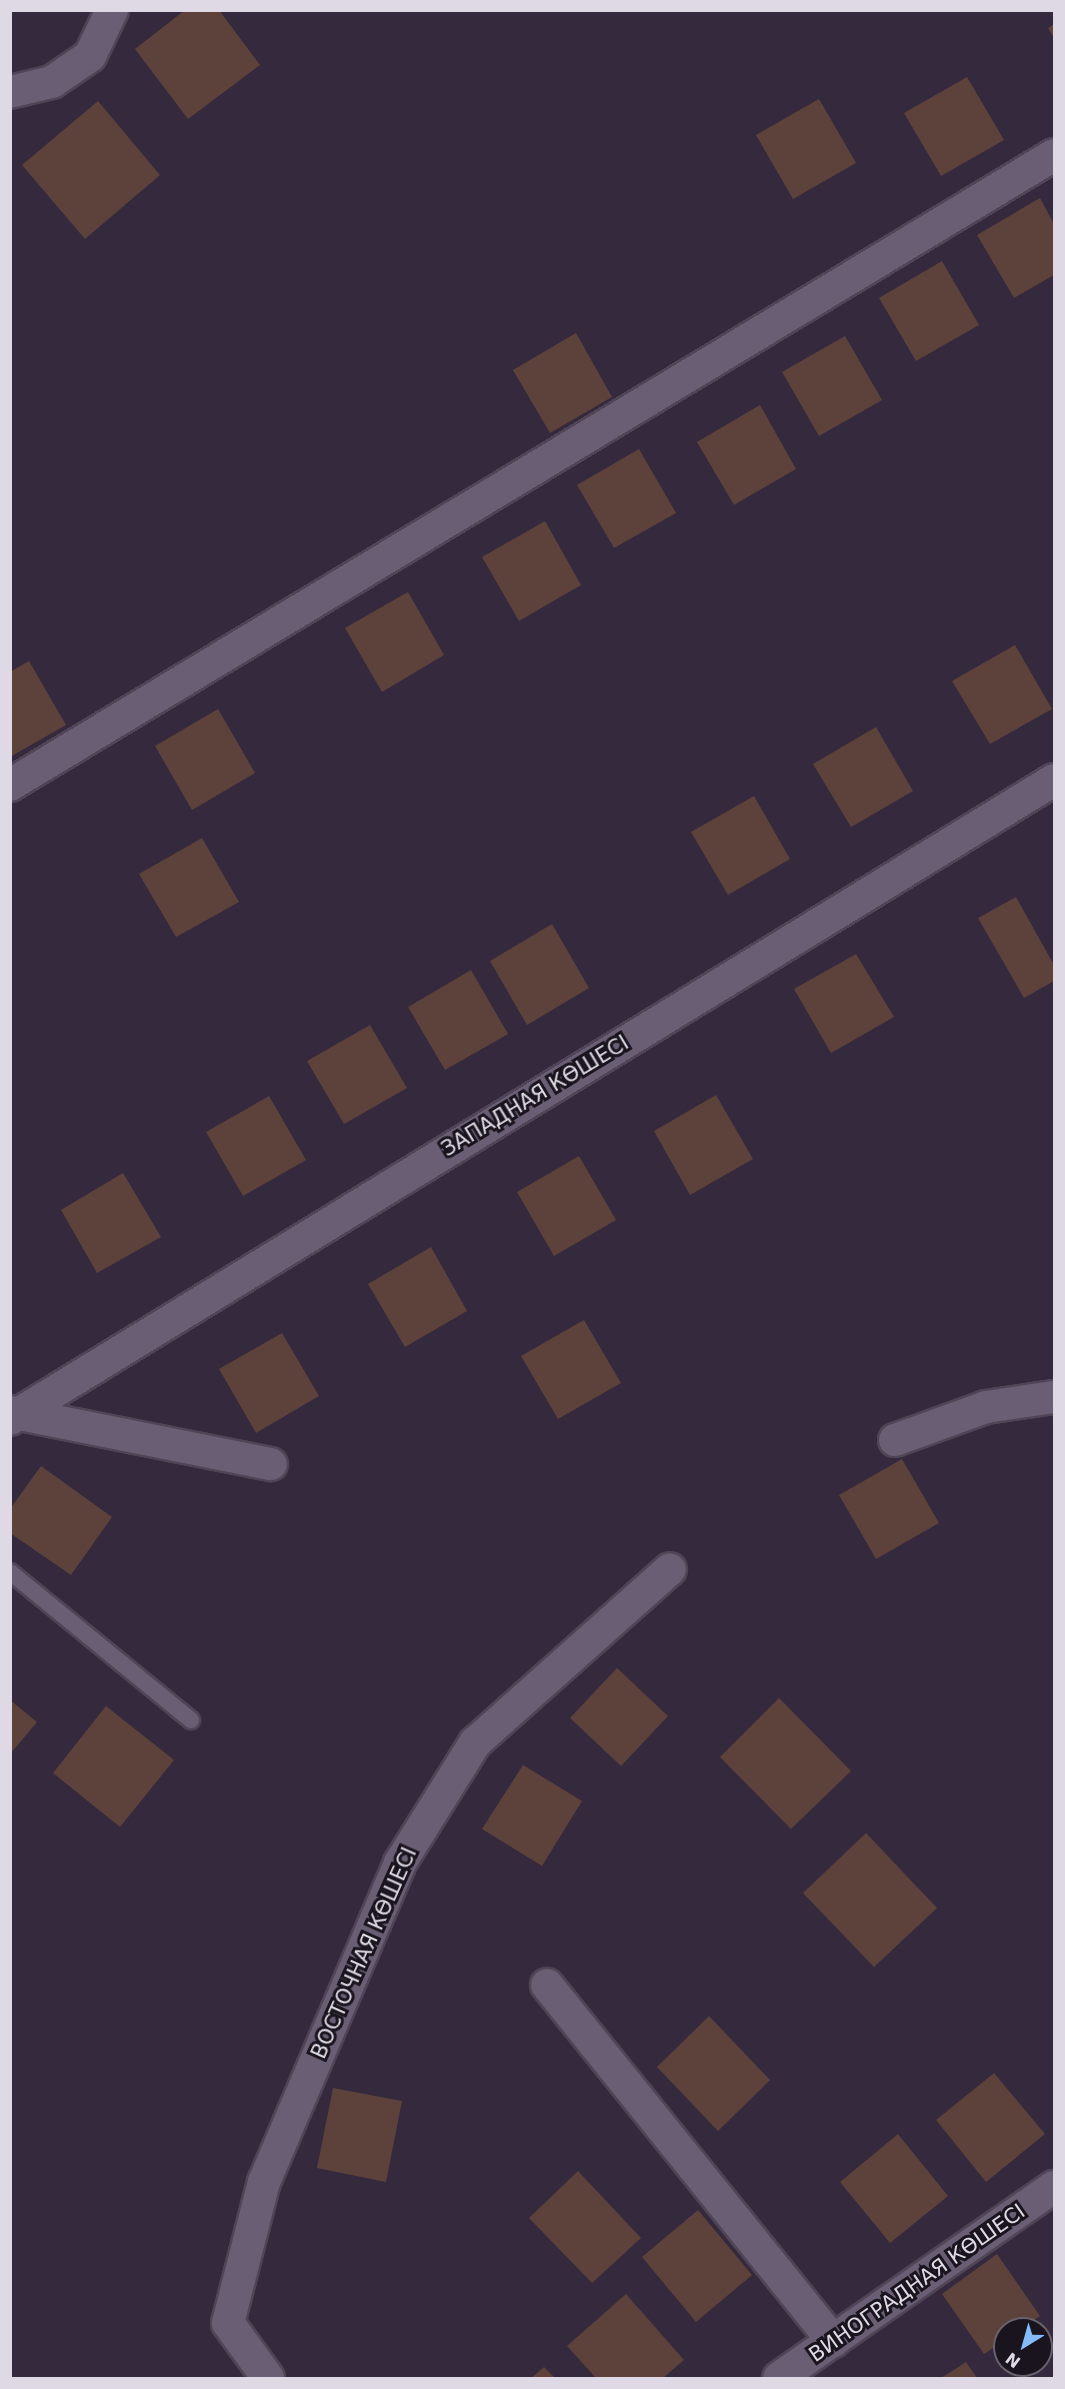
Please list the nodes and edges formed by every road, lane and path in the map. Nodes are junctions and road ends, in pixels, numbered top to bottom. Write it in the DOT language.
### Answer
graph roads {
  1 [pos="112,10"];
  2 [pos="10,92"];
  3 [pos="1054,155"];
  4 [pos="1054,780"];
  5 [pos="10,785"];
  6 [pos="1054,1397"];
  7 [pos="12,1414"];
  8 [pos="895,1440"];
  9 [pos="271,1464"];
  10 [pos="670,1569"];
  11 [pos="10,1572"];
  12 [pos="191,1720"];
  13 [pos="547,1984"];
  14 [pos="1054,2187"];
  15 [pos="833,2341"];
  16 [pos="268,2379"];
  17 [pos="779,2379"];
  1 -- 2 [label="street"];
  3 -- 5 [label="street"];
  4 -- 7 [label="street, ЗАПАДНАЯ КӨШЕСІ"];
  6 -- 8 [label="street"];
  7 -- 9 [label="street"];
  10 -- 16 [label="street, ВОСТОЧНАЯ КӨШЕСІ"];
  11 -- 12 [label="lane"];
  13 -- 15 [label="street"];
  14 -- 15 [label="street, ВИНОГРАДНАЯ КӨШЕСІ"];
  15 -- 17 [label="street, ВИНОГРАДНАЯ КӨШЕСІ"];
}
